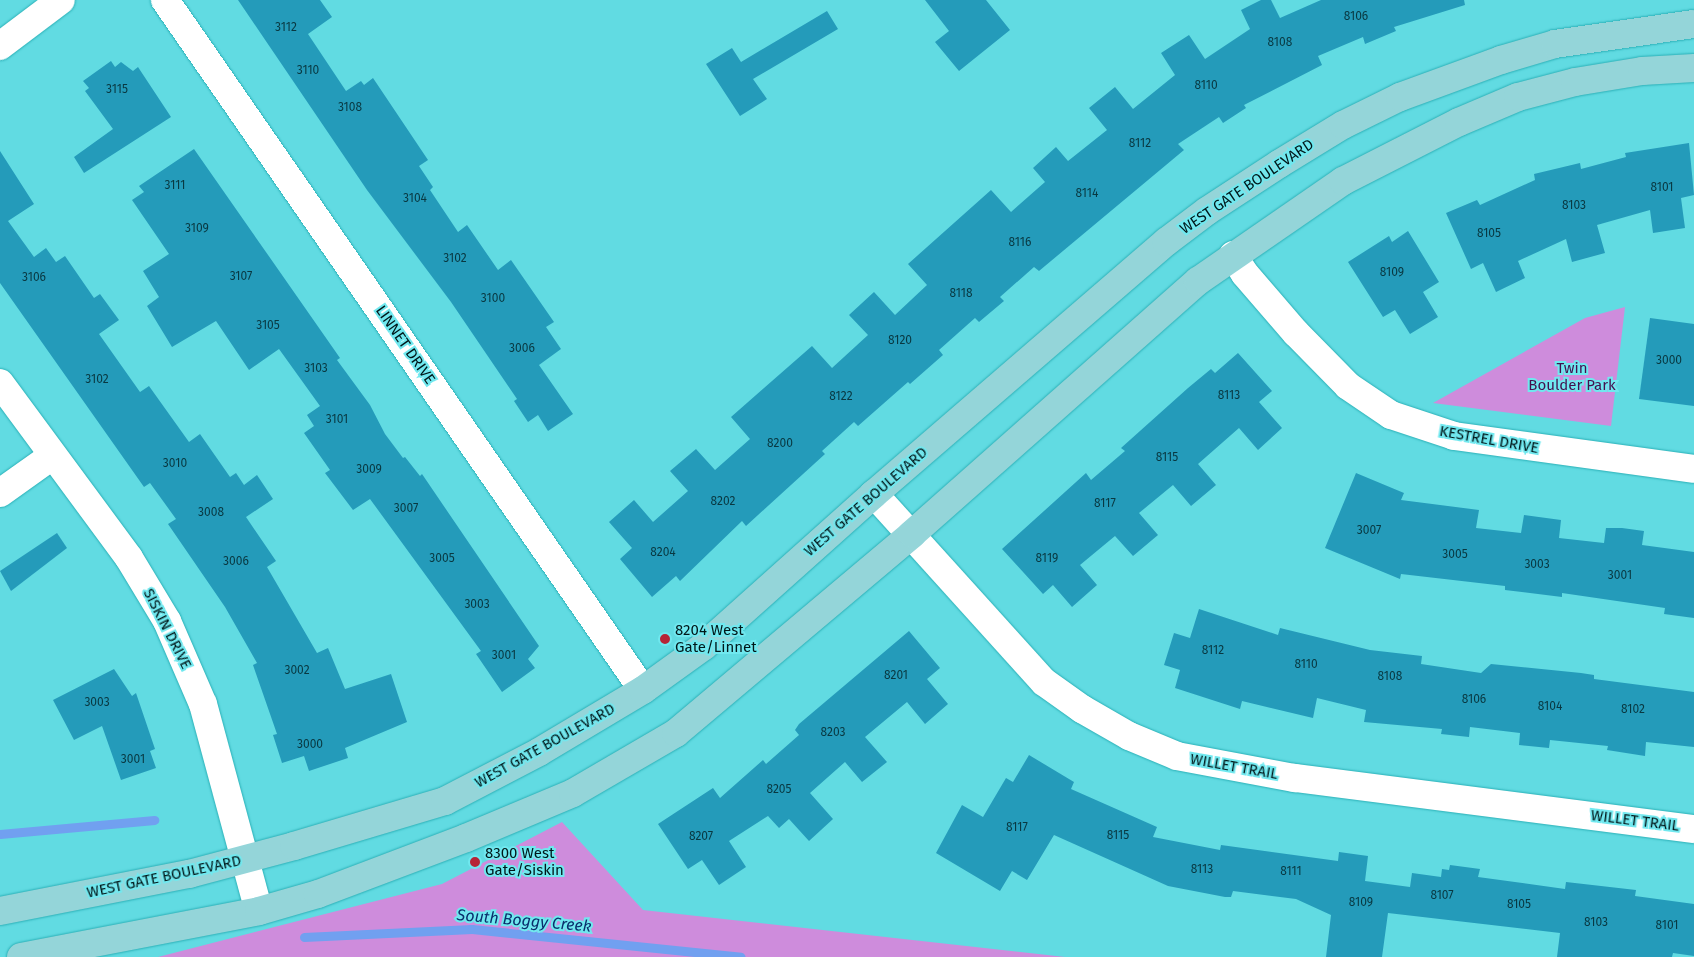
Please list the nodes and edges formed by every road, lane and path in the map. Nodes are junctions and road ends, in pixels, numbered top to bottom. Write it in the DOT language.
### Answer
graph roads {
  1 [pos="61,0"];
  2 [pos="165,0"];
  3 [pos="1694,24"];
  4 [pos="0,46"];
  5 [pos="1694,68"];
  6 [pos="1233,255"];
  7 [pos="0,383"];
  8 [pos="52,456"];
  9 [pos="1694,469"];
  10 [pos="0,493"];
  11 [pos="874,494"];
  12 [pos="912,534"];
  13 [pos="643,690"];
  14 [pos="1694,829"];
  15 [pos="245,859"];
  16 [pos="0,911"];
  17 [pos="259,911"];
  18 [pos="21,957"];
  1 -- 4 [label="street"];
  2 -- 13 [label="street, LINNET DRIVE"];
  3 -- 11 [label="main road, WEST GATE BOULEVARD"];
  5 -- 6 [label="main road"];
  6 -- 9 [label="street, KESTREL DRIVE"];
  6 -- 12 [label="main road"];
  7 -- 8 [label="street, SISKIN DRIVE"];
  8 -- 10 [label="street"];
  8 -- 15 [label="street, SISKIN DRIVE"];
  11 -- 12 [label="street, WILLET TRAIL"];
  11 -- 13 [label="main road, WEST GATE BOULEVARD"];
  12 -- 14 [label="street, WILLET TRAIL"];
  12 -- 17 [label="main road"];
  13 -- 15 [label="main road, WEST GATE BOULEVARD"];
  15 -- 16 [label="main road, WEST GATE BOULEVARD"];
  15 -- 17 [label="street, SISKIN DRIVE"];
  17 -- 18 [label="main road"];
}
